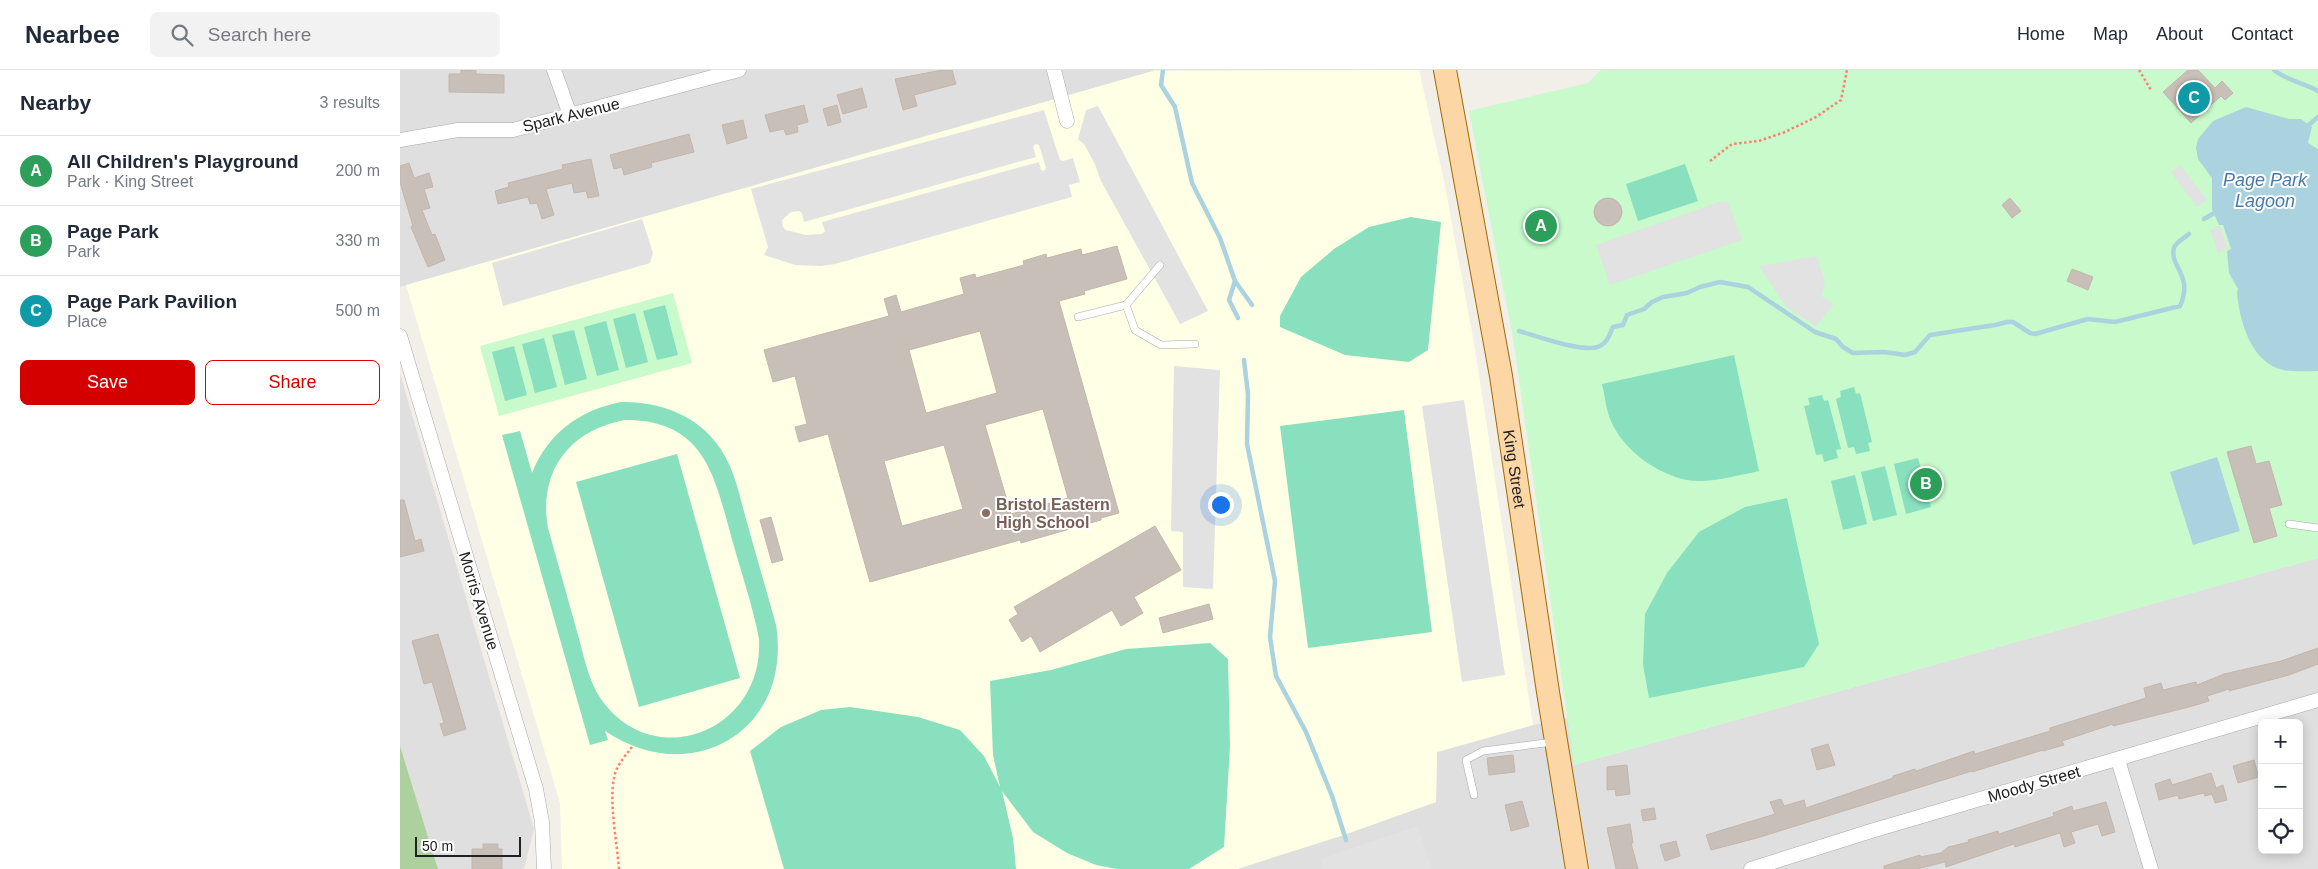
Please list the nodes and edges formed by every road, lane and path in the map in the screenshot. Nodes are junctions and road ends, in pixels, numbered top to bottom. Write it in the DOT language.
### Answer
graph roads {
  1 [pos="554,70"];
  2 [pos="740,70"];
  3 [pos="1054,70"];
  4 [pos="1445,70"];
  5 [pos="1847,70"];
  6 [pos="2139,70"];
  7 [pos="2151,90"];
  8 [pos="570,115"];
  9 [pos="1067,121"];
  10 [pos="400,140"];
  11 [pos="1710,161"];
  12 [pos="1160,265"];
  13 [pos="1126,305"];
  14 [pos="1078,317"];
  15 [pos="400,336"];
  16 [pos="1195,344"];
  17 [pos="402,351"];
  18 [pos="2289,524"];
  19 [pos="2318,528"];
  20 [pos="2318,700"];
  21 [pos="1556,741"];
  22 [pos="632,747"];
  23 [pos="2118,760"];
  24 [pos="1474,795"];
  25 [pos="544,869"];
  26 [pos="619,869"];
  27 [pos="1576,869"];
  28 [pos="1751,869"];
  29 [pos="2151,869"];
  1 -- 8 [label="street"];
  2 -- 8 [label="street, Spark Avenue"];
  3 -- 9 [label="street"];
  4 -- 21 [label="main road, King Street"];
  5 -- 11 [label="path"];
  6 -- 7 [label="path"];
  8 -- 10 [label="street, Spark Avenue"];
  12 -- 13 [label="lane"];
  13 -- 14 [label="lane"];
  13 -- 16 [label="lane"];
  15 -- 17 [label="street, Morris Avenue"];
  17 -- 25 [label="street, Morris Avenue"];
  18 -- 19 [label="lane"];
  20 -- 23 [label="street, Moody Street"];
  21 -- 24 [label="lane"];
  21 -- 27 [label="main road, King Street"];
  22 -- 26 [label="path"];
  23 -- 28 [label="street, Moody Street"];
  23 -- 29 [label="street"];
}
